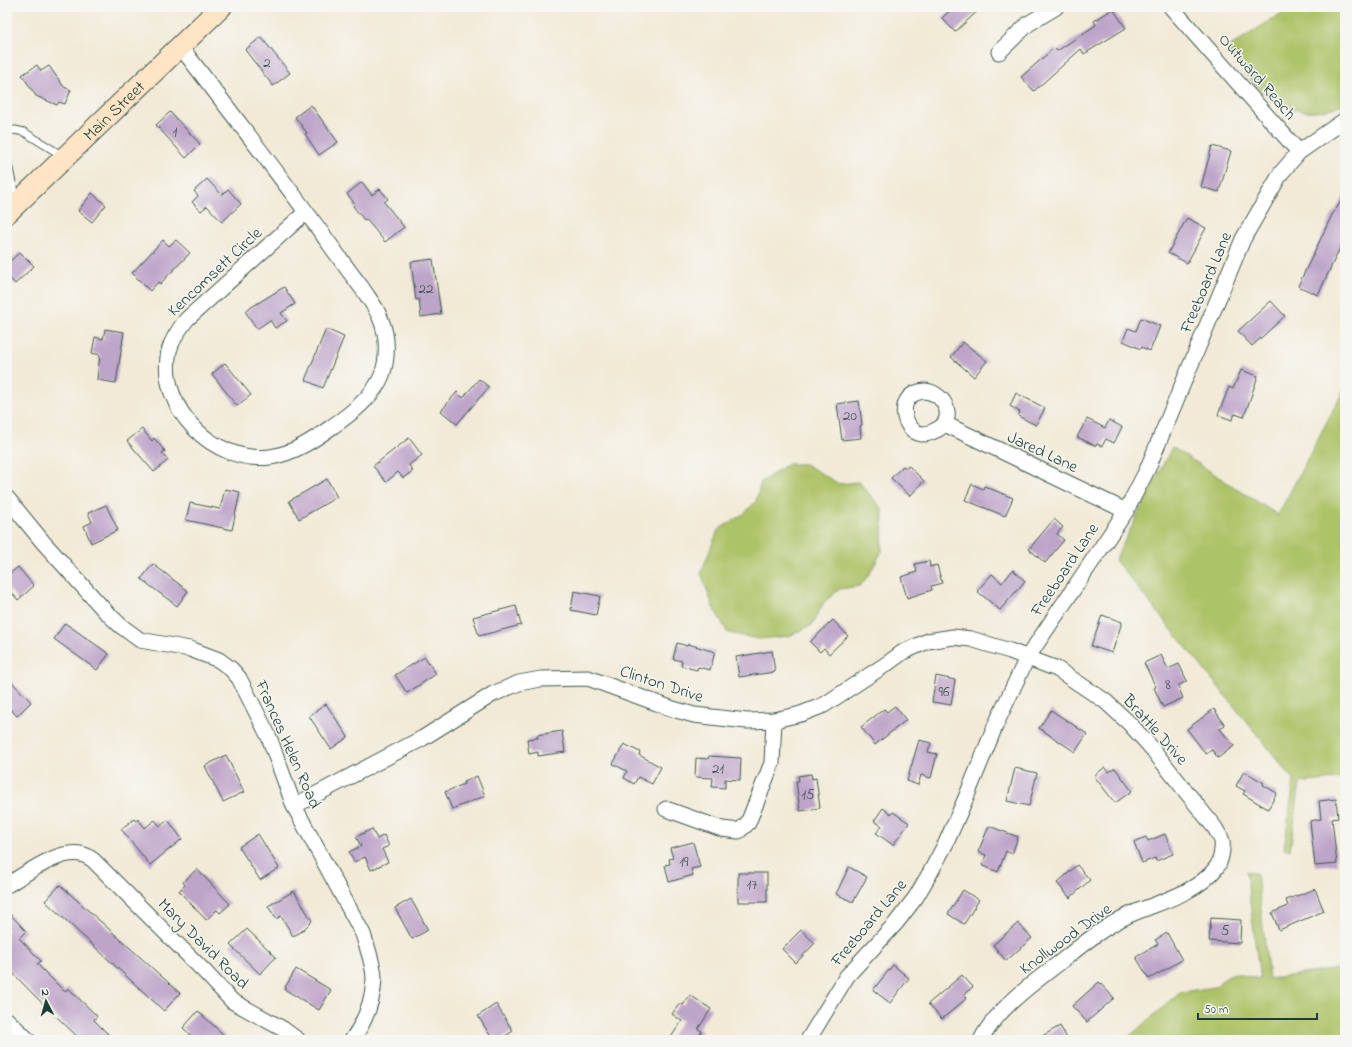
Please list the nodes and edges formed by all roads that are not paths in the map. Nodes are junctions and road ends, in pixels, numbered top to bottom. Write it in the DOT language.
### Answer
graph roads {
  1 [pos="221,7"];
  2 [pos="1056,7"];
  3 [pos="1171,7"];
  4 [pos="180,46"];
  5 [pos="998,52"];
  6 [pos="1345,120"];
  7 [pos="7,132"];
  8 [pos="1299,152"];
  9 [pos="66,158"];
  10 [pos="7,160"];
  11 [pos="12,209"];
  12 [pos="306,212"];
  13 [pos="945,424"];
  14 [pos="7,498"];
  15 [pos="1126,511"];
  16 [pos="1027,658"];
  17 [pos="774,720"];
  18 [pos="294,806"];
  19 [pos="666,808"];
  20 [pos="1220,857"];
  21 [pos="7,885"];
  22 [pos="7,1020"];
  23 [pos="28,1040"];
  24 [pos="298,1040"];
  25 [pos="352,1040"];
  26 [pos="808,1040"];
  27 [pos="981,1040"];
  1 -- 4 [label="main road, Main Street"];
  2 -- 5 [label="street"];
  3 -- 8 [label="street, Outward Reach"];
  4 -- 9 [label="main road, Main Street"];
  4 -- 12 [label="street, Kencomsett Circle"];
  6 -- 8 [label="street, Freeboard Lane"];
  7 -- 9 [label="lane"];
  8 -- 15 [label="street, Freeboard Lane"];
  9 -- 11 [label="main road, Main Street"];
  10 -- 11 [label="lane"];
  12 -- 12 [label="street, Kencomsett Circle"];
  13 -- 15 [label="street, Jared Lane"];
  14 -- 18 [label="street, Frances Helen Road"];
  15 -- 16 [label="street, Freeboard Lane"];
  16 -- 17 [label="street, Clinton Drive"];
  16 -- 20 [label="street, Brattle Drive"];
  16 -- 26 [label="street, Freeboard Lane"];
  17 -- 18 [label="street, Clinton Drive"];
  17 -- 19 [label="street"];
  18 -- 25 [label="street, Frances Helen Road"];
  20 -- 27 [label="street, Knollwood Drive"];
  21 -- 24 [label="street, Mary David Road"];
  22 -- 23 [label="street"];
}
